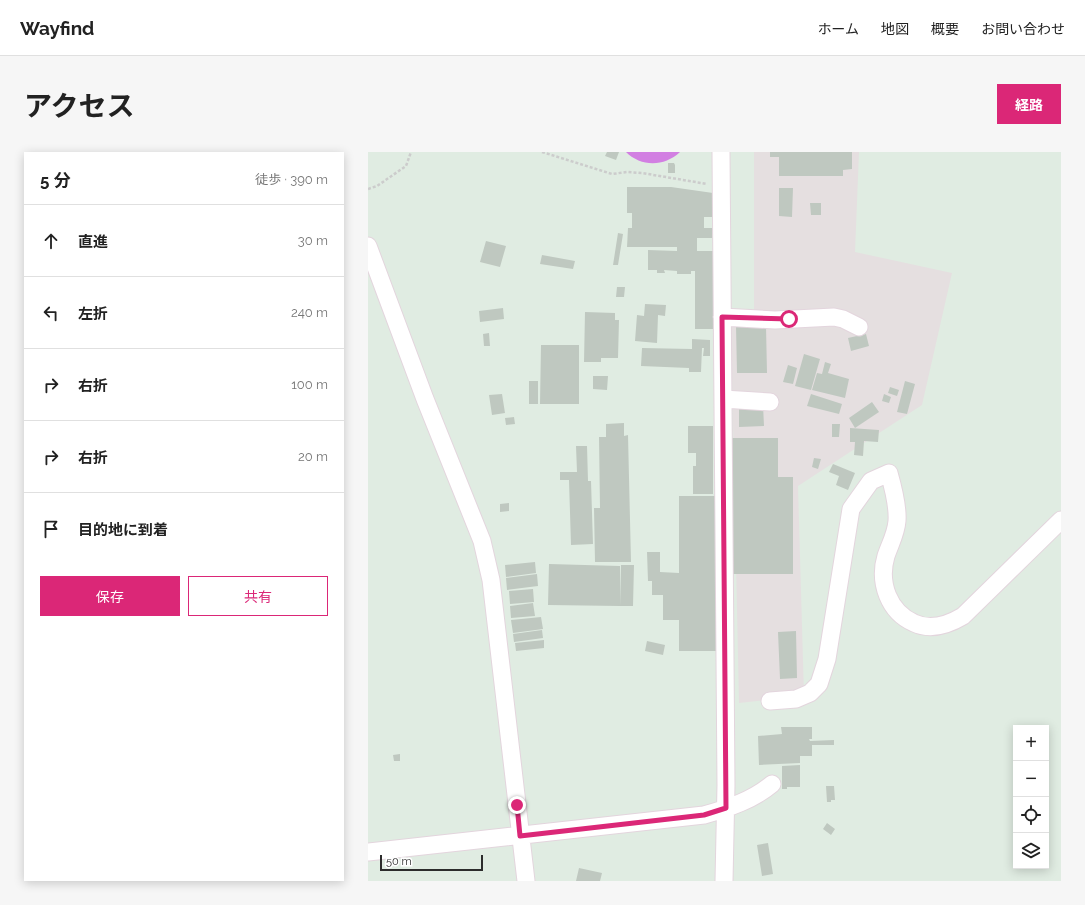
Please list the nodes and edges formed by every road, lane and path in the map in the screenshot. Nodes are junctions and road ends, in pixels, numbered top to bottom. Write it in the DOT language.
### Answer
graph roads {
  1 [pos="411,152"];
  2 [pos="542,152"];
  3 [pos="721,152"];
  4 [pos="721,186"];
  5 [pos="368,189"];
  6 [pos="368,246"];
  7 [pos="722,317"];
  8 [pos="859,327"];
  9 [pos="723,399"];
  10 [pos="770,402"];
  11 [pos="1061,520"];
  12 [pos="770,702"];
  13 [pos="772,784"];
  14 [pos="726,808"];
  15 [pos="520,836"];
  16 [pos="368,852"];
  17 [pos="526,881"];
  18 [pos="724,881"];
  1 -- 5 [label="path"];
  2 -- 4 [label="path"];
  3 -- 4 [label="street"];
  4 -- 7 [label="street"];
  6 -- 15 [label="street"];
  7 -- 8 [label="street"];
  7 -- 9 [label="street"];
  9 -- 10 [label="street"];
  9 -- 14 [label="street"];
  11 -- 12 [label="street"];
  13 -- 14 [label="street"];
  14 -- 15 [label="street"];
  14 -- 18 [label="street"];
  15 -- 16 [label="street"];
  15 -- 17 [label="street"];
}
